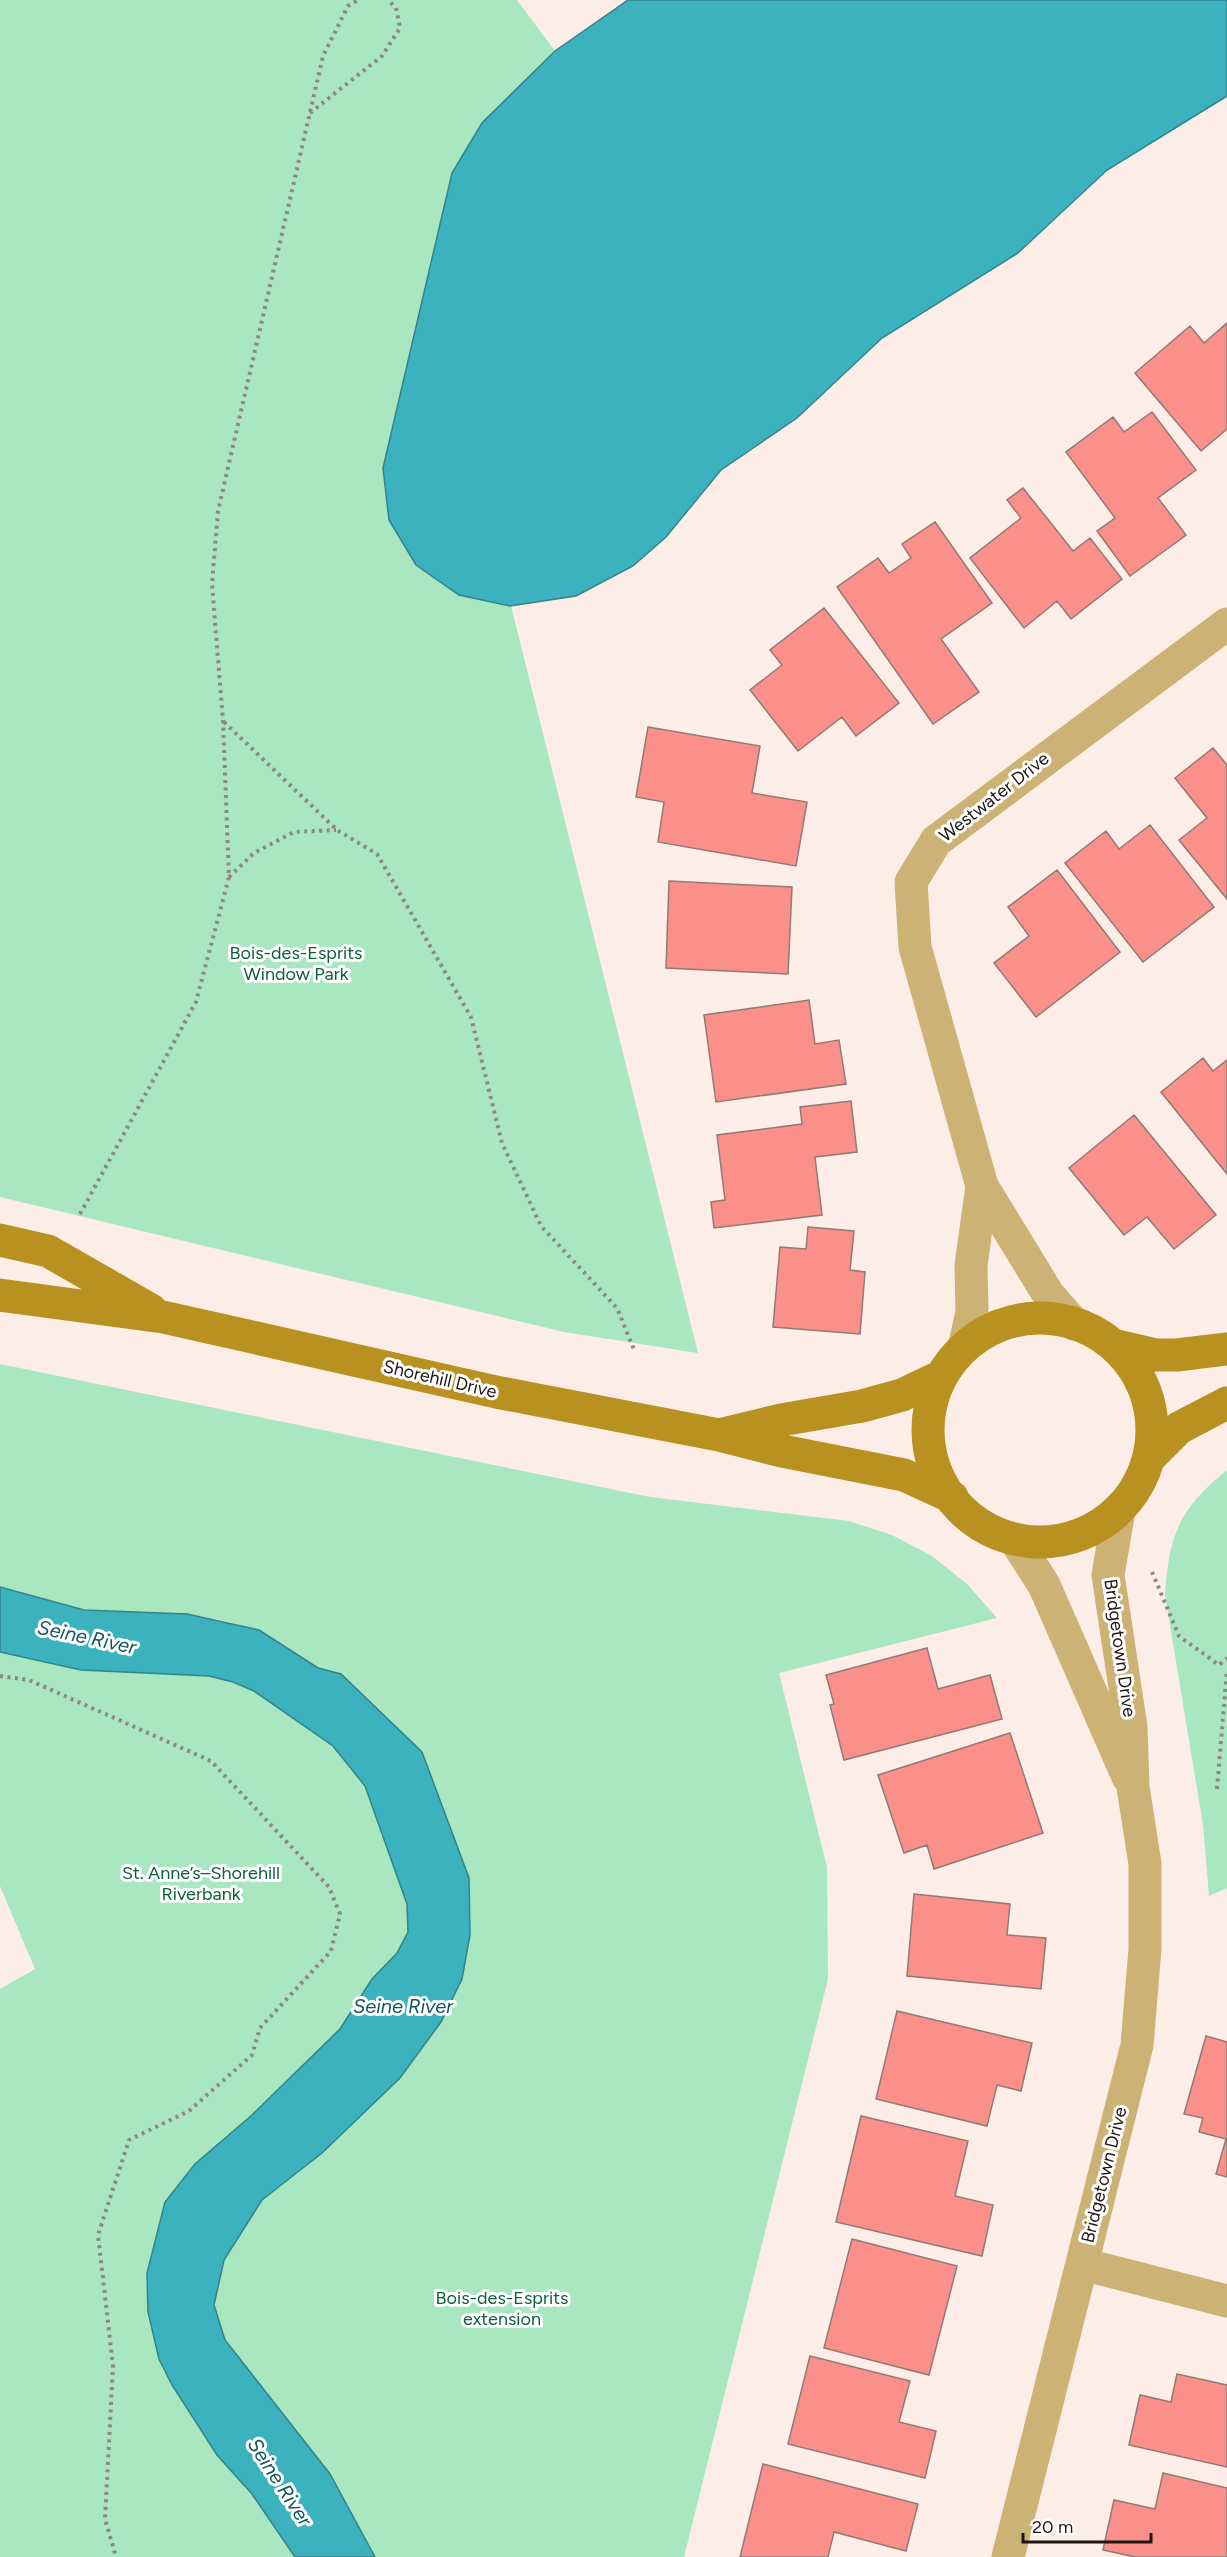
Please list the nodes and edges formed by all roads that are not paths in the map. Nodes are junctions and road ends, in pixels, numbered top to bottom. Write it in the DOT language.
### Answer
graph roads {
  1 [pos="1227,624"];
  2 [pos="982,1186"];
  3 [pos="0,1240"];
  4 [pos="0,1295"];
  5 [pos="163,1317"];
  6 [pos="1074,1324"];
  7 [pos="964,1344"];
  8 [pos="1113,1345"];
  9 [pos="1227,1349"];
  10 [pos="942,1376"];
  11 [pos="1227,1403"];
  12 [pos="719,1435"];
  13 [pos="1150,1457"];
  14 [pos="952,1497"];
  15 [pos="1119,1510"];
  16 [pos="1015,1540"];
  17 [pos="1133,1787"];
  18 [pos="1082,2264"];
  19 [pos="1227,2301"];
  20 [pos="1008,2557"];
  1 -- 2 [label="street, Westwater Drive"];
  2 -- 6 [label="street, Westwater Drive"];
  2 -- 7 [label="street, Westwater Drive"];
  3 -- 5 [label="street, Shorehill Drive"];
  4 -- 5 [label="street, Shorehill Drive"];
  5 -- 12 [label="street, Shorehill Drive"];
  6 -- 7 [label="street"];
  6 -- 8 [label="street"];
  7 -- 10 [label="street"];
  8 -- 9 [label="street"];
  8 -- 13 [label="street"];
  10 -- 12 [label="street, Shorehill Drive"];
  10 -- 14 [label="street"];
  11 -- 13 [label="street"];
  12 -- 14 [label="street, Shorehill Drive"];
  13 -- 15 [label="street"];
  14 -- 16 [label="street"];
  15 -- 16 [label="street"];
  15 -- 17 [label="street, Bridgetown Drive"];
  16 -- 17 [label="street, Bridgetown Drive"];
  17 -- 18 [label="street, Bridgetown Drive"];
  18 -- 19 [label="street"];
  18 -- 20 [label="street, Bridgetown Drive"];
}
